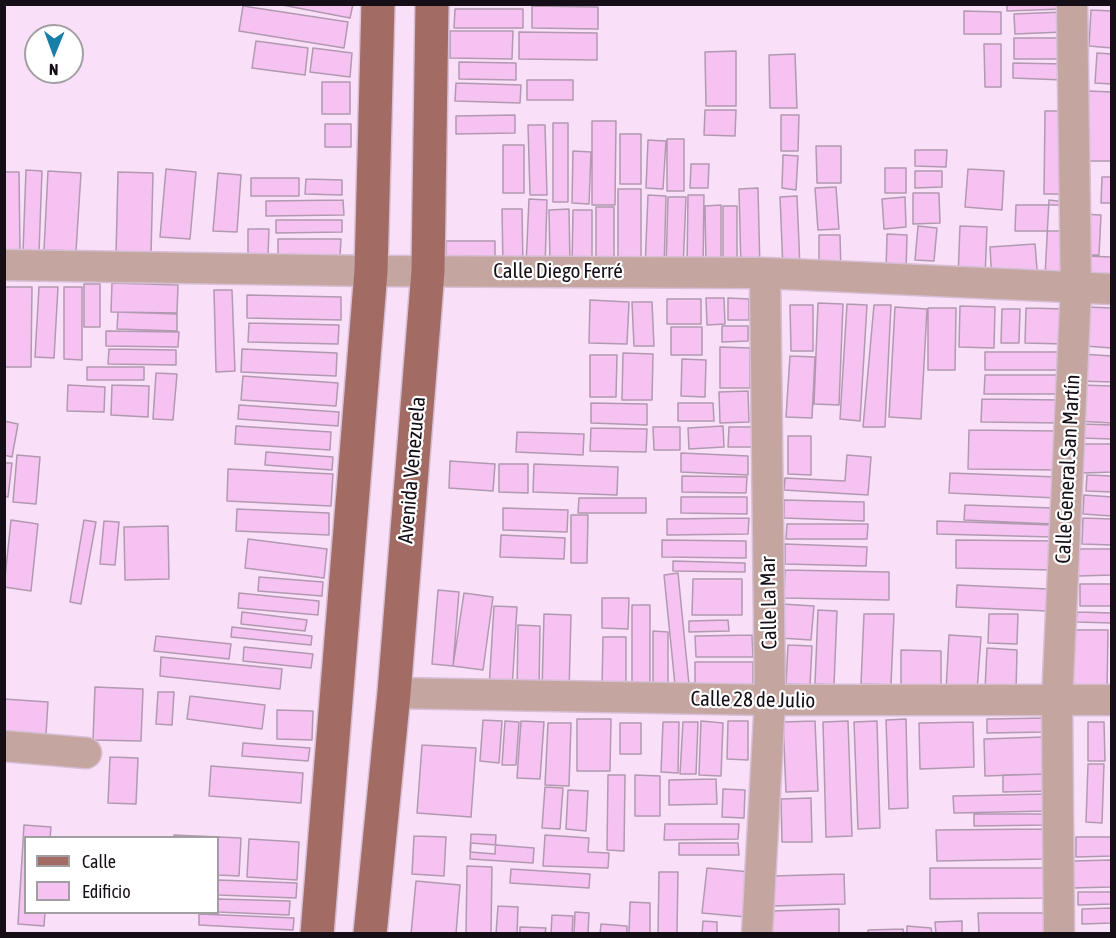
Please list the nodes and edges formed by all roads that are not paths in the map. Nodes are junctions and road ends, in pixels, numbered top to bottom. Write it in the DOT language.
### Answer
graph roads {
  1 [pos="378,4"];
  2 [pos="432,4"];
  3 [pos="1072,4"];
  4 [pos="4,265"];
  5 [pos="371,271"];
  6 [pos="428,271"];
  7 [pos="765,273"];
  8 [pos="1076,288"];
  9 [pos="1112,289"];
  10 [pos="394,693"];
  11 [pos="770,700"];
  12 [pos="1112,700"];
  13 [pos="1057,702"];
  14 [pos="4,746"];
  15 [pos="86,753"];
  16 [pos="317,933"];
  17 [pos="370,933"];
  18 [pos="757,933"];
  19 [pos="1059,933"];
  1 -- 5 [label="main road"];
  2 -- 6 [label="main road, Avenida Venezuela"];
  3 -- 8 [label="street, Calle General San Martín"];
  4 -- 5 [label="street, Calle Diego Ferré"];
  5 -- 6 [label="street, Calle Diego Ferré"];
  5 -- 16 [label="main road"];
  6 -- 7 [label="street, Calle Diego Ferré"];
  6 -- 10 [label="main road, Avenida Venezuela"];
  7 -- 8 [label="street, Calle Diego Ferré"];
  7 -- 11 [label="street, Calle La Mar"];
  8 -- 9 [label="street, Calle Diego Ferré"];
  8 -- 13 [label="street, Calle General San Martín"];
  10 -- 11 [label="street, Calle 28 de Julio"];
  10 -- 17 [label="main road, Avenida Venezuela"];
  11 -- 13 [label="street, Calle 28 de Julio"];
  11 -- 18 [label="street, Calle La Mar"];
  12 -- 13 [label="street, Calle 28 de Julio"];
  13 -- 19 [label="street, Calle General San Martín"];
  14 -- 15 [label="street"];
}
